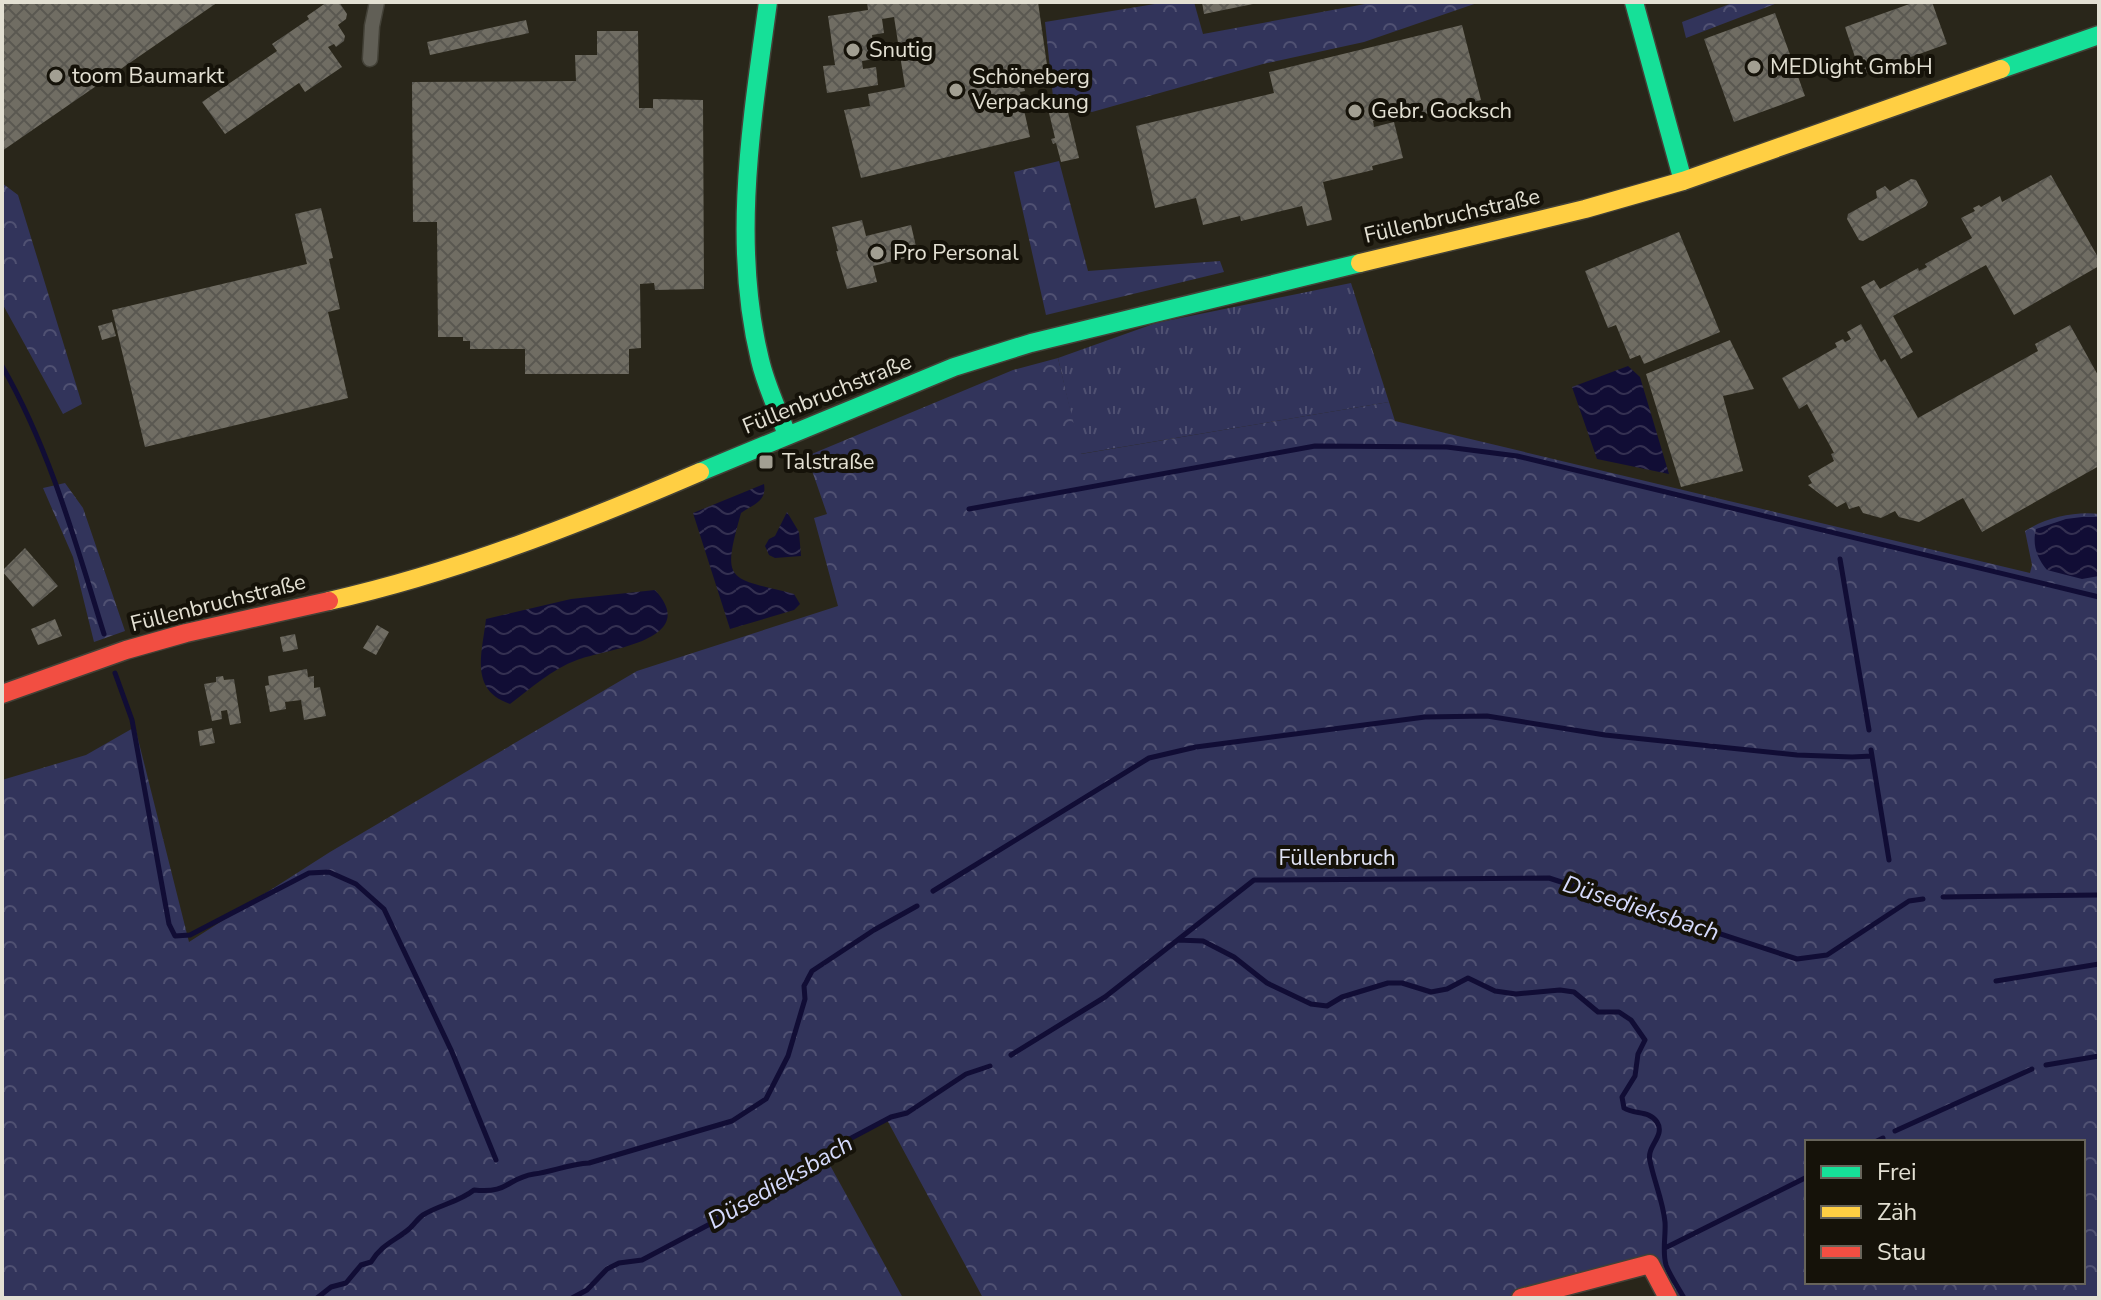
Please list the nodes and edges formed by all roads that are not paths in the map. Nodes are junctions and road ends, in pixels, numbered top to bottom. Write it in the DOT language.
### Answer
graph roads {
  1 [pos="377,2"];
  2 [pos="768,2"];
  3 [pos="1634,2"];
  4 [pos="2099,35"];
  5 [pos="370,59"];
  6 [pos="1683,181"];
  7 [pos="787,435"];
  8 [pos="2,694"];
  9 [pos="1521,1298"];
  10 [pos="1668,1298"];
  1 -- 5 [label="street"];
  2 -- 7 [label="street"];
  3 -- 6 [label="street"];
  4 -- 6 [label="street, Füllenbruchstraße"];
  6 -- 7 [label="street, Füllenbruchstraße"];
  7 -- 8 [label="street, Füllenbruchstraße"];
  9 -- 10 [label="street"];
}
